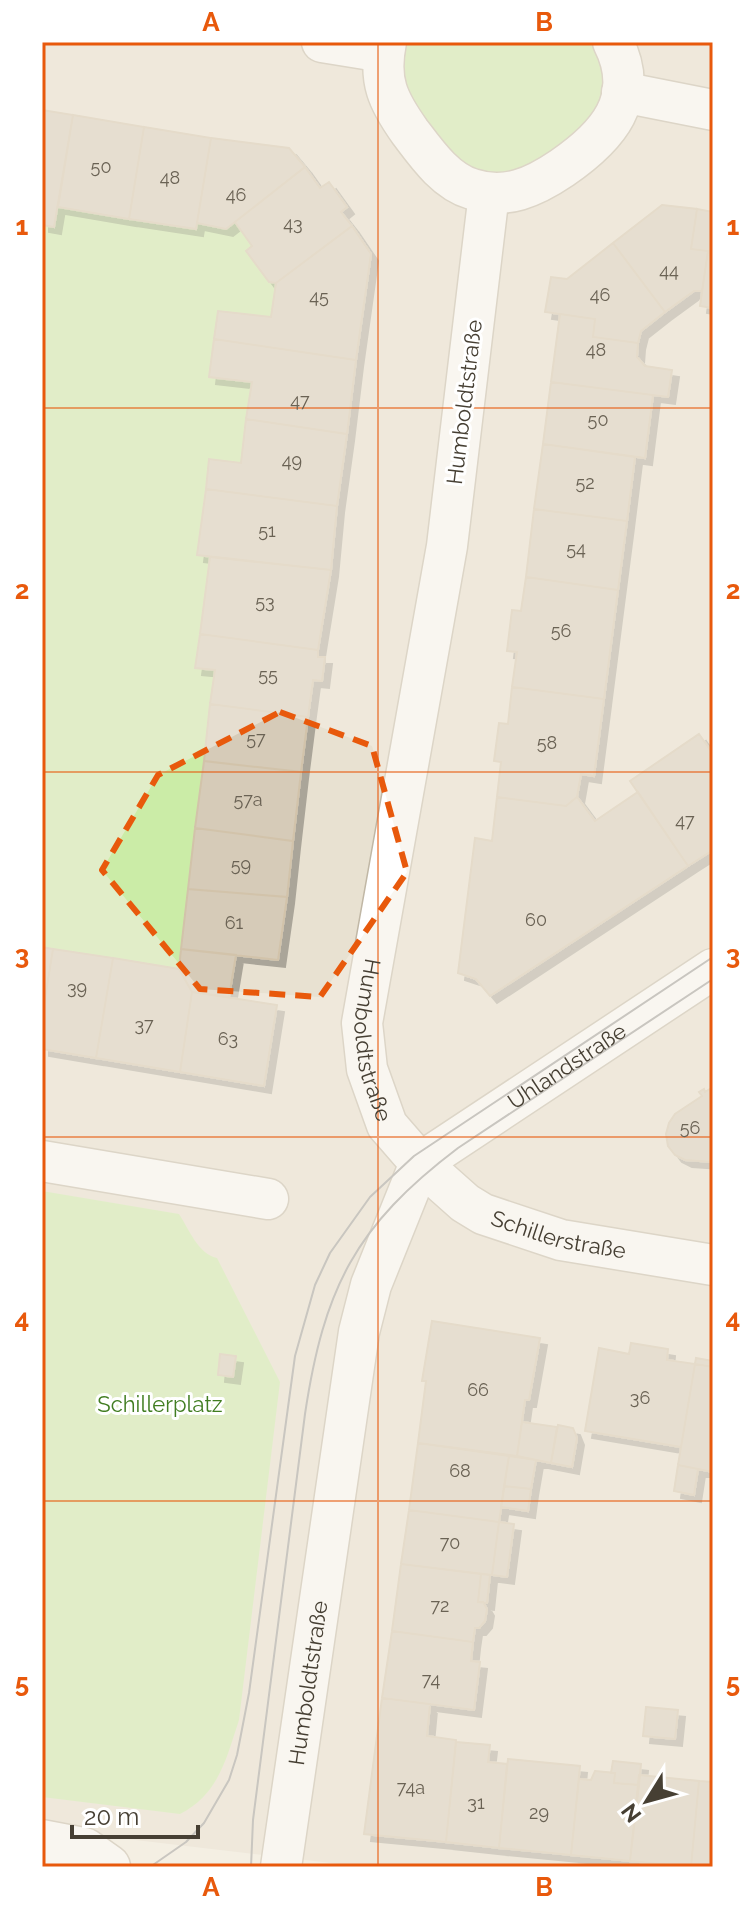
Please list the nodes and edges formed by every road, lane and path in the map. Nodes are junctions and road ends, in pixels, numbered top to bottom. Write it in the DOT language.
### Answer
graph roads {
  1 [pos="322,42"];
  2 [pos="613,42"];
  3 [pos="385,47"];
  4 [pos="622,92"];
  5 [pos="713,110"];
  6 [pos="489,193"];
  7 [pos="713,969"];
  8 [pos="42,1161"];
  9 [pos="420,1163"];
  10 [pos="268,1199"];
  11 [pos="713,1265"];
  12 [pos="42,1842"];
  13 [pos="108,1867"];
  14 [pos="281,1867"];
  1 -- 3 [label="street"];
  2 -- 4 [label="street"];
  3 -- 6 [label="street"];
  4 -- 5 [label="street"];
  4 -- 6 [label="street"];
  6 -- 9 [label="street, Humboldtstraße"];
  7 -- 9 [label="street, Uhlandstraße"];
  8 -- 10 [label="street"];
  9 -- 11 [label="street, Schillerstraße"];
  9 -- 14 [label="street, Humboldtstraße"];
  12 -- 13 [label="street"];
}
